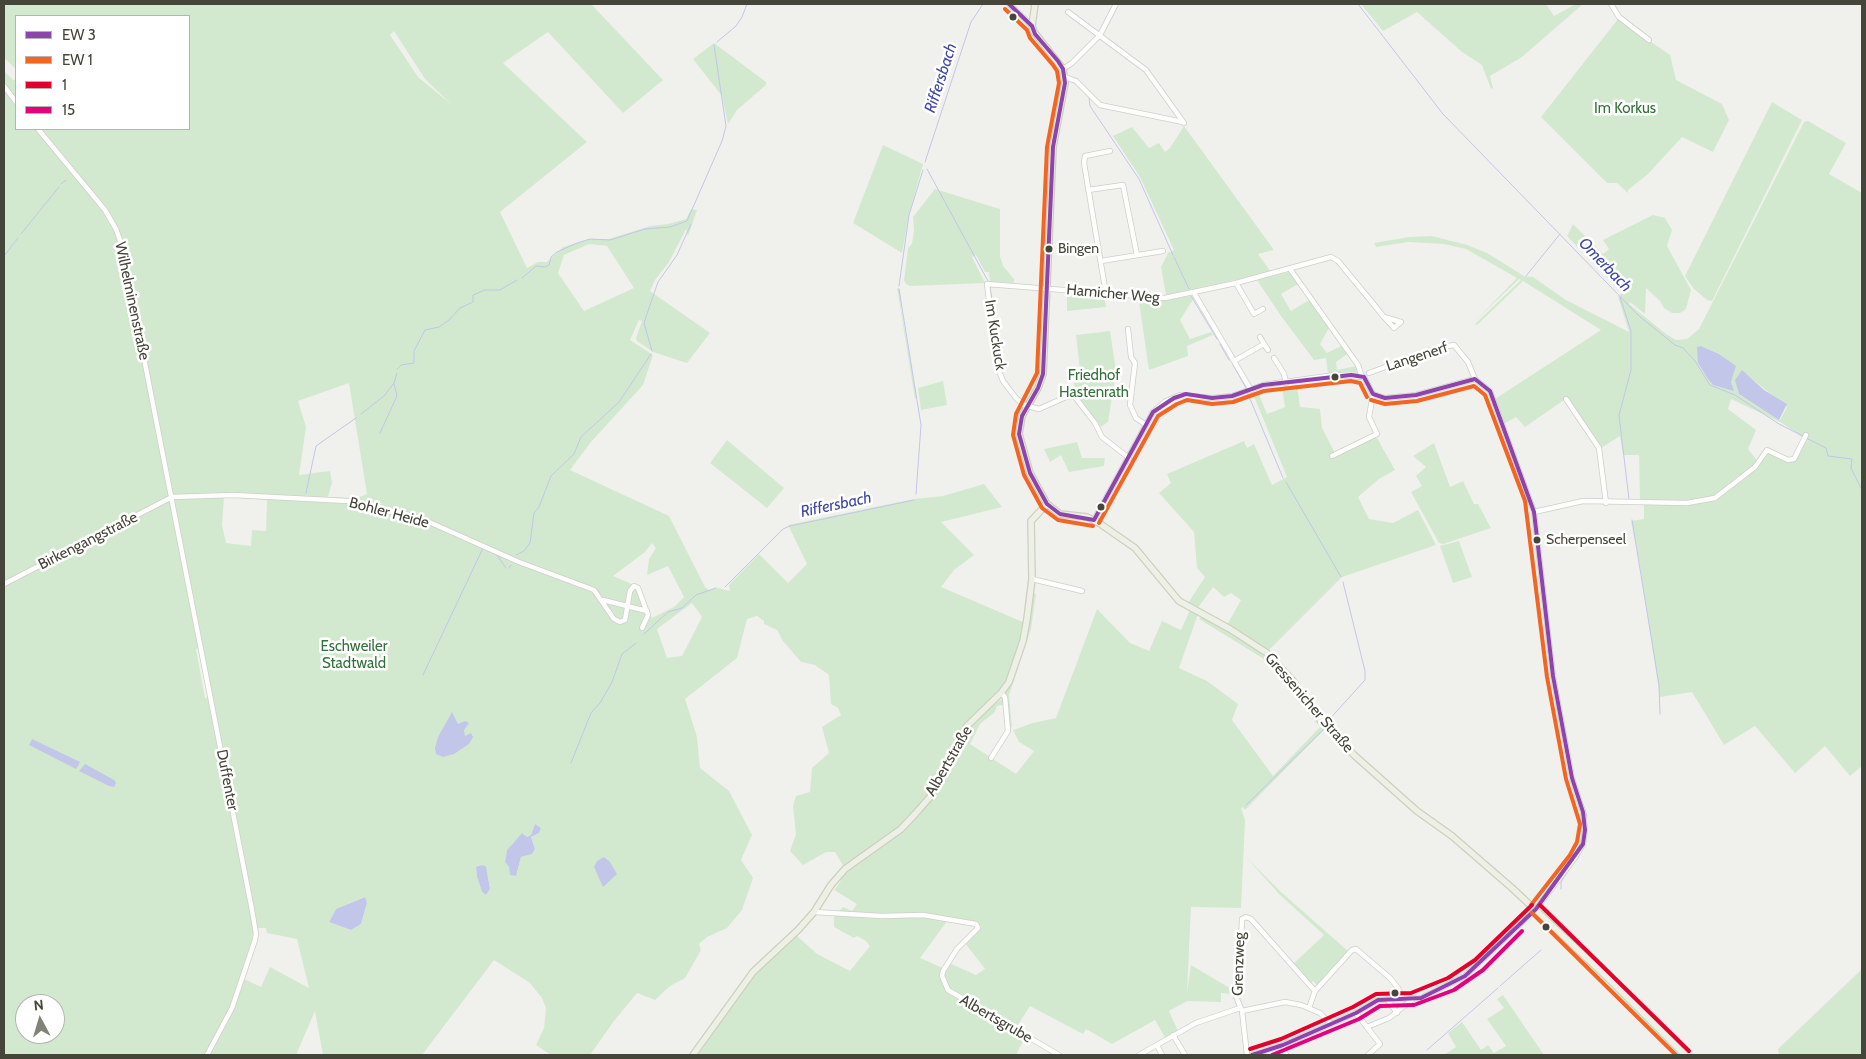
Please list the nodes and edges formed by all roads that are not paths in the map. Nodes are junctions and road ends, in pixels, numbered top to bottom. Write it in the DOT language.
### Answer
graph roads {
  1 [pos="1009,4"];
  2 [pos="1036,4"];
  3 [pos="1116,4"];
  4 [pos="1611,4"];
  5 [pos="1068,12"];
  6 [pos="1032,26"];
  7 [pos="1100,35"];
  8 [pos="1649,40"];
  9 [pos="1063,69"];
  10 [pos="1065,77"];
  11 [pos="4,86"];
  12 [pos="15,101"];
  13 [pos="39,130"];
  14 [pos="1110,151"];
  15 [pos="1088,190"];
  16 [pos="1163,251"];
  17 [pos="1137,256"];
  18 [pos="1101,261"];
  19 [pos="1290,269"];
  20 [pos="1236,283"];
  21 [pos="1048,288"];
  22 [pos="1194,293"];
  23 [pos="1106,294"];
  24 [pos="1263,309"];
  25 [pos="1384,318"];
  26 [pos="1128,329"];
  27 [pos="1260,337"];
  28 [pos="1264,344"];
  29 [pos="1268,350"];
  30 [pos="1274,358"];
  31 [pos="1234,361"];
  32 [pos="1369,374"];
  33 [pos="1362,377"];
  34 [pos="1475,379"];
  35 [pos="1286,383"];
  36 [pos="1250,390"];
  37 [pos="1373,394"];
  38 [pos="1566,399"];
  39 [pos="1028,407"];
  40 [pos="1146,425"];
  41 [pos="1805,437"];
  42 [pos="1332,456"];
  43 [pos="1129,458"];
  44 [pos="172,497"];
  45 [pos="1606,503"];
  46 [pos="1047,504"];
  47 [pos="1534,512"];
  48 [pos="1094,520"];
  49 [pos="1032,579"];
  50 [pos="4,584"];
  51 [pos="1082,592"];
  52 [pos="603,600"];
  53 [pos="628,608"];
  54 [pos="647,611"];
  55 [pos="642,628"];
  56 [pos="1001,693"];
  57 [pos="991,758"];
  58 [pos="1536,910"];
  59 [pos="814,912"];
  60 [pos="1315,992"];
  61 [pos="1387,998"];
  62 [pos="1403,999"];
  63 [pos="1412,1000"];
  64 [pos="1309,1008"];
  65 [pos="1241,1010"];
  66 [pos="1356,1013"];
  67 [pos="1397,1013"];
  68 [pos="1330,1023"];
  69 [pos="1367,1027"];
  70 [pos="1173,1036"];
  71 [pos="1156,1045"];
  72 [pos="1283,1045"];
  73 [pos="207,1055"];
  74 [pos="693,1055"];
  75 [pos="1059,1055"];
  76 [pos="1139,1055"];
  77 [pos="1162,1055"];
  78 [pos="1185,1055"];
  79 [pos="1247,1055"];
  80 [pos="1252,1055"];
  81 [pos="1286,1055"];
  82 [pos="1368,1055"];
  83 [pos="1684,1055"];
  1 -- 6 [label="street"];
  2 -- 6 [label="main road"];
  3 -- 7 [label="street"];
  4 -- 8 [label="street"];
  5 -- 7 [label="street"];
  6 -- 9 [label="main road"];
  7 -- 9 [label="street"];
  7 -- 10 [label="street"];
  9 -- 10 [label="main road"];
  10 -- 21 [label="main road"];
  11 -- 12 [label="street"];
  13 -- 44 [label="street, Wilhelminenstraße"];
  14 -- 15 [label="street"];
  15 -- 17 [label="street"];
  15 -- 18 [label="street"];
  16 -- 17 [label="street"];
  17 -- 18 [label="street"];
  18 -- 23 [label="street"];
  19 -- 20 [label="street, Hamicher Weg"];
  19 -- 25 [label="street, Hamicher Weg"];
  19 -- 33 [label="street"];
  20 -- 22 [label="street, Hamicher Weg"];
  20 -- 24 [label="street"];
  21 -- 23 [label="street, Hamicher Weg"];
  21 -- 39 [label="main road"];
  21 -- 39 [label="street, Im Kuckuck"];
  22 -- 23 [label="street, Hamicher Weg"];
  22 -- 31 [label="street"];
  26 -- 40 [label="street"];
  27 -- 28 [label="street"];
  28 -- 29 [label="street"];
  28 -- 31 [label="street"];
  30 -- 35 [label="street"];
  31 -- 36 [label="street"];
  32 -- 34 [label="street, Langenerf"];
  33 -- 35 [label="street"];
  33 -- 37 [label="street"];
  34 -- 37 [label="street"];
  34 -- 47 [label="street"];
  35 -- 36 [label="street"];
  36 -- 40 [label="street"];
  37 -- 42 [label="street"];
  38 -- 45 [label="street"];
  39 -- 43 [label="street"];
  39 -- 46 [label="main road"];
  40 -- 43 [label="street"];
  41 -- 45 [label="street"];
  43 -- 48 [label="street"];
  44 -- 50 [label="street, Birkengangstraße"];
  44 -- 52 [label="street, Bohler Heide"];
  44 -- 73 [label="street, Duffenter"];
  45 -- 47 [label="street"];
  46 -- 48 [label="main road, Gressenicher Straße"];
  46 -- 49 [label="main road, Albertstraße"];
  47 -- 58 [label="street"];
  48 -- 58 [label="main road, Gressenicher Straße"];
  49 -- 51 [label="street"];
  49 -- 56 [label="main road, Albertstraße"];
  52 -- 53 [label="street"];
  52 -- 53 [label="street"];
  53 -- 54 [label="street"];
  53 -- 54 [label="street"];
  54 -- 55 [label="street"];
  56 -- 57 [label="street"];
  56 -- 59 [label="main road, Albertstraße"];
  58 -- 63 [label="street"];
  58 -- 83 [label="main road, Gressenicher Straße"];
  59 -- 74 [label="main road, Albertstraße"];
  59 -- 75 [label="street, Albertsgrube"];
  60 -- 62 [label="street"];
  60 -- 64 [label="street"];
  60 -- 65 [label="street, Grenzweg"];
  61 -- 62 [label="street"];
  61 -- 66 [label="street"];
  61 -- 67 [label="street"];
  62 -- 63 [label="street"];
  63 -- 67 [label="street"];
  64 -- 65 [label="street"];
  64 -- 68 [label="street"];
  65 -- 70 [label="street"];
  65 -- 79 [label="street, Grenzweg"];
  66 -- 68 [label="street"];
  66 -- 69 [label="street"];
  67 -- 69 [label="street"];
  68 -- 72 [label="street"];
  69 -- 82 [label="street"];
  70 -- 71 [label="street"];
  70 -- 78 [label="street"];
  71 -- 76 [label="street"];
  71 -- 77 [label="street"];
  72 -- 80 [label="street"];
  72 -- 81 [label="street"];
}
